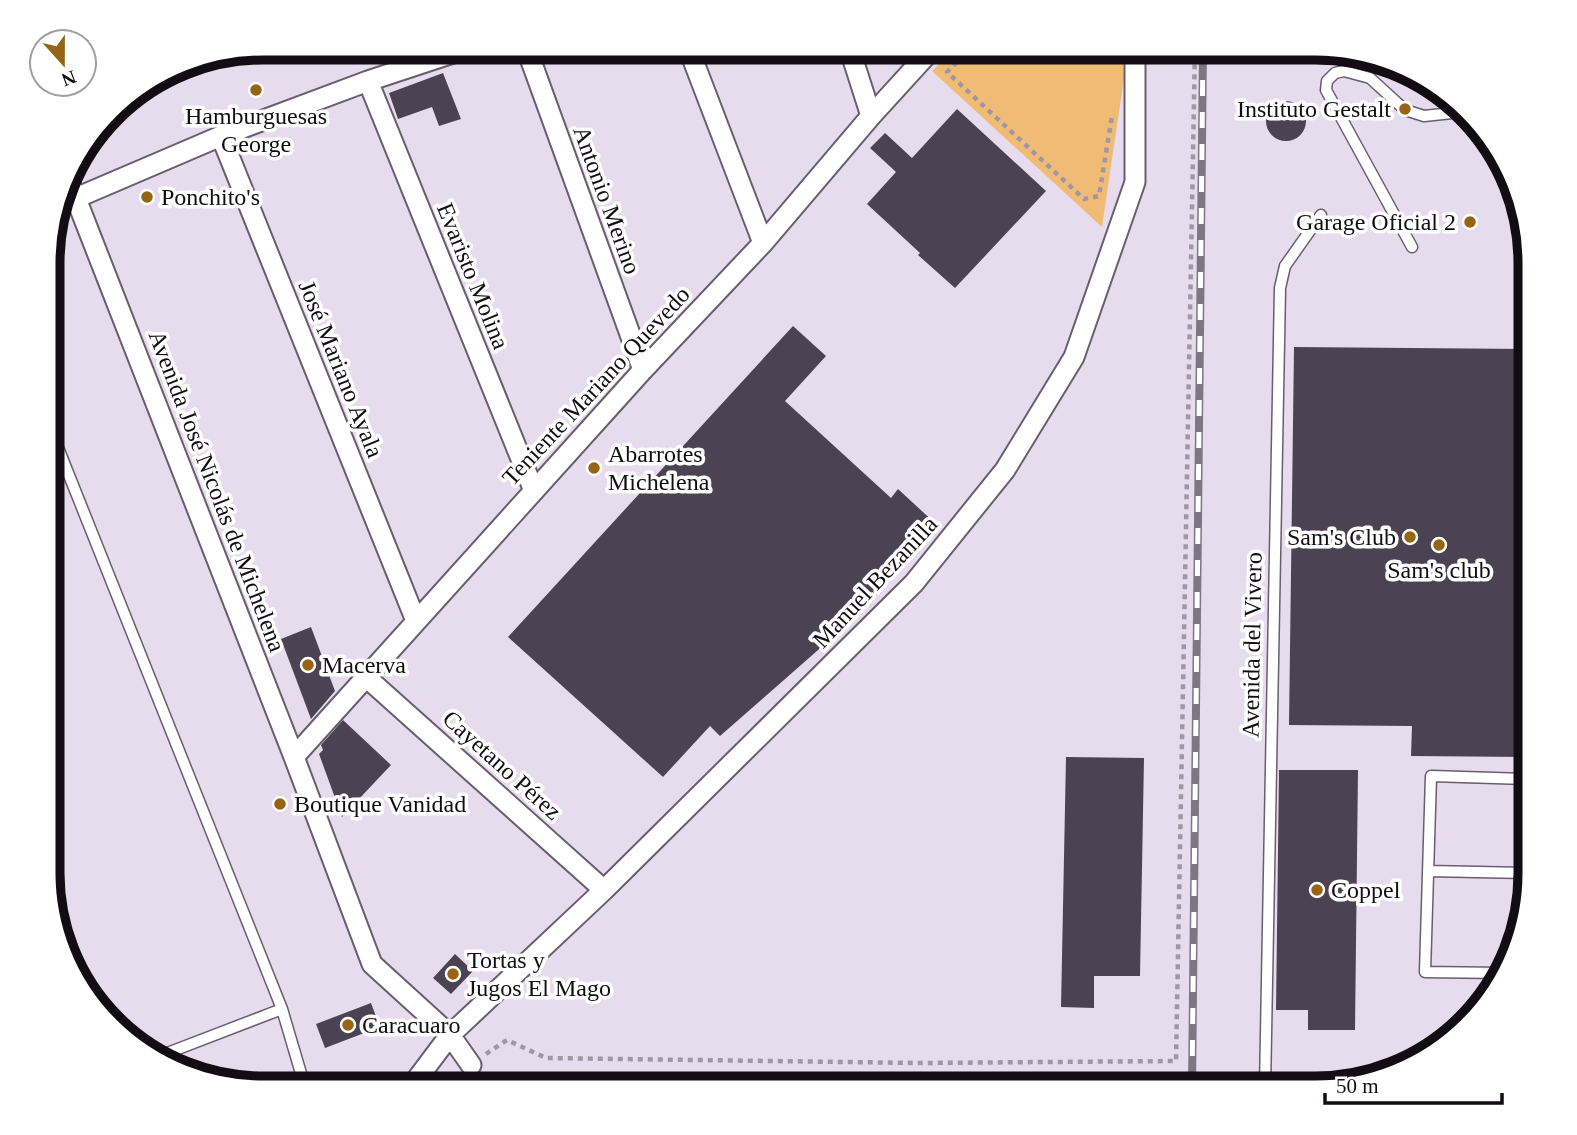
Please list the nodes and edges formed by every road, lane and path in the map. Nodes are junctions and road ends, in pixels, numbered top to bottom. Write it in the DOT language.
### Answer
graph roads {
  1 [pos="430,60"];
  2 [pos="531,60"];
  3 [pos="693,60"];
  4 [pos="853,60"];
  5 [pos="922,60"];
  6 [pos="959,60"];
  7 [pos="1135,60"];
  8 [pos="1195,60"];
  9 [pos="368,80"];
  10 [pos="1112,112"];
  11 [pos="1451,113"];
  12 [pos="871,116"];
  13 [pos="221,136"];
  14 [pos="73,190"];
  15 [pos="76,198"];
  16 [pos="1321,215"];
  17 [pos="763,243"];
  18 [pos="1412,247"];
  19 [pos="643,370"];
  20 [pos="59,451"];
  21 [pos="534,491"];
  22 [pos="416,621"];
  23 [pos="366,677"];
  24 [pos="294,757"];
  25 [pos="1517,779"];
  26 [pos="1428,871"];
  27 [pos="1517,873"];
  28 [pos="604,890"];
  29 [pos="1491,973"];
  30 [pos="282,1009"];
  31 [pos="450,1035"];
  32 [pos="169,1053"];
  33 [pos="471,1065"];
  34 [pos="301,1075"];
  35 [pos="420,1075"];
  36 [pos="1265,1076"];
  1 -- 9 [label="street"];
  2 -- 19 [label="street, Antonio Merino"];
  3 -- 17 [label="street"];
  4 -- 12 [label="street"];
  5 -- 12 [label="street, Teniente Mariano Quevedo"];
  6 -- 10 [label="path"];
  7 -- 28 [label="street, Manuel Bezanilla"];
  8 -- 33 [label="path"];
  9 -- 13 [label="street"];
  9 -- 21 [label="street, Evaristo Molina"];
  11 -- 18 [label="lane"];
  12 -- 17 [label="street, Teniente Mariano Quevedo"];
  13 -- 15 [label="street"];
  13 -- 22 [label="street, José Mariano Ayala"];
  14 -- 15 [label="street, Avenida José Nicolás de Michelena"];
  15 -- 24 [label="street, Avenida José Nicolás de Michelena"];
  16 -- 36 [label="lane, Avenida del Vivero"];
  17 -- 19 [label="street, Teniente Mariano Quevedo"];
  19 -- 21 [label="street, Teniente Mariano Quevedo"];
  20 -- 30 [label="lane"];
  21 -- 22 [label="street, Teniente Mariano Quevedo"];
  22 -- 23 [label="street, Teniente Mariano Quevedo"];
  23 -- 24 [label="street, Teniente Mariano Quevedo"];
  23 -- 28 [label="street, Cayetano Pérez"];
  24 -- 31 [label="street, Avenida José Nicolás de Michelena"];
  25 -- 26 [label="lane"];
  26 -- 27 [label="lane"];
  26 -- 29 [label="lane"];
  28 -- 31 [label="street, Manuel Bezanilla"];
  30 -- 32 [label="lane"];
  30 -- 34 [label="lane"];
  31 -- 33 [label="street, Avenida José Nicolás de Michelena"];
  31 -- 35 [label="street, Manuel Bezanilla"];
}
